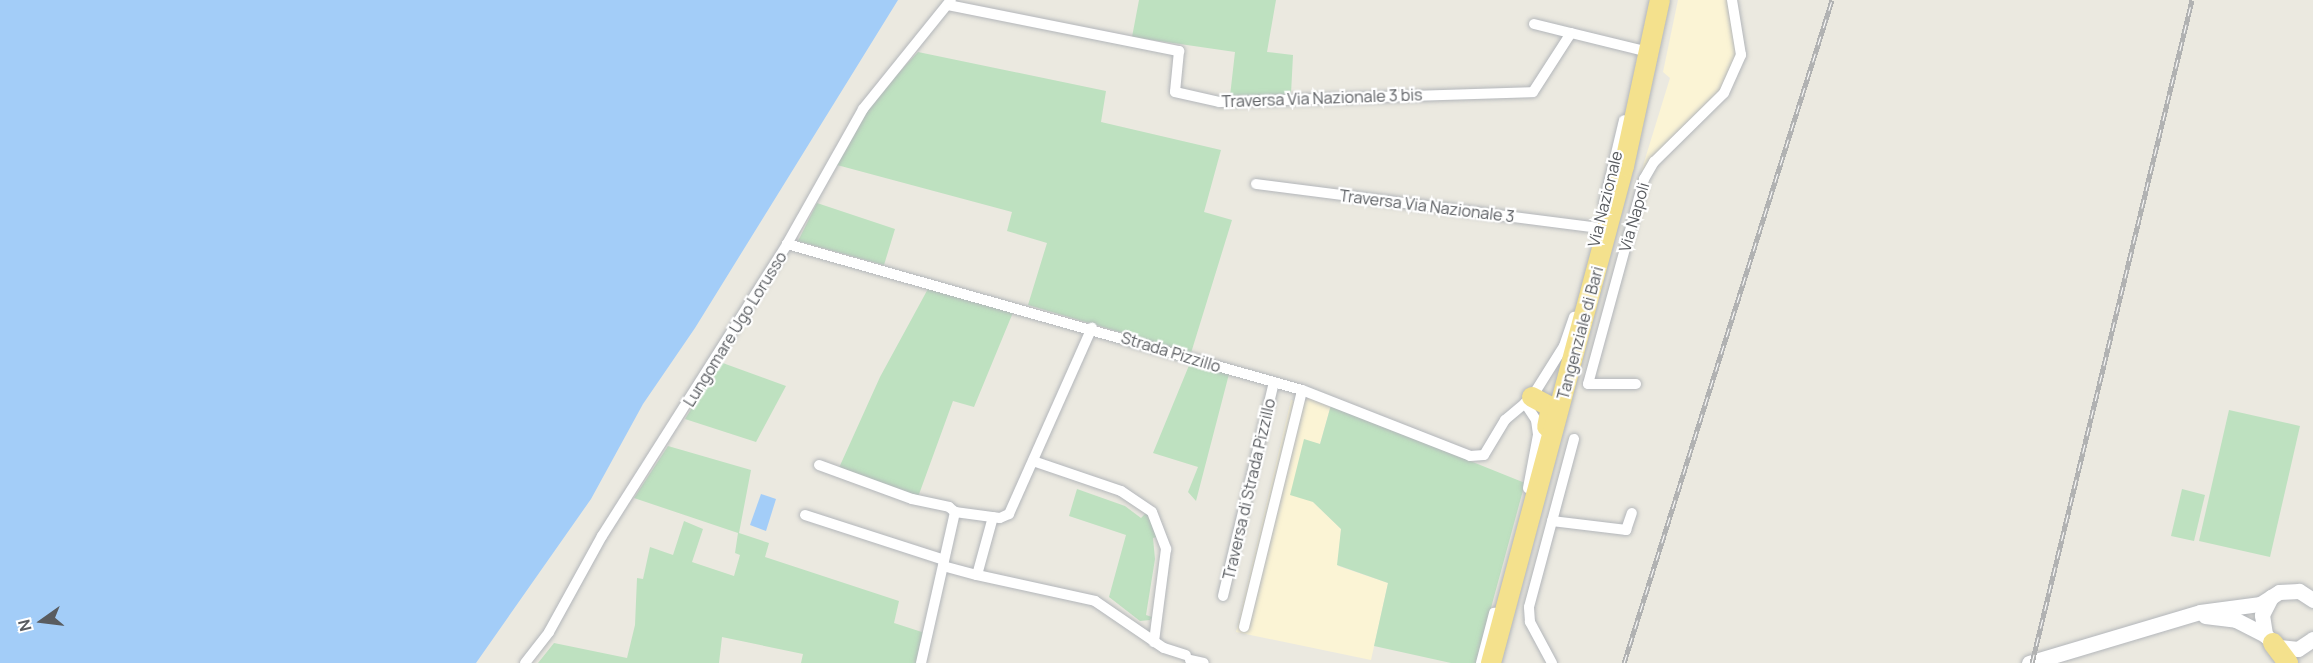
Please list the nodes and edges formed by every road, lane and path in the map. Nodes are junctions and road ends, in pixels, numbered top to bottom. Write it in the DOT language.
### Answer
graph roads {
  1 [pos="1650,0"];
  2 [pos="1660,0"];
  3 [pos="1671,0"];
  4 [pos="1732,0"];
  5 [pos="950,3"];
  6 [pos="1534,24"];
  7 [pos="1572,33"];
  8 [pos="1641,50"];
  9 [pos="1256,184"];
  10 [pos="1598,228"];
  11 [pos="788,244"];
  12 [pos="1092,328"];
  13 [pos="1574,355"];
  14 [pos="1274,382"];
  15 [pos="1635,384"];
  16 [pos="1302,390"];
  17 [pos="1532,396"];
  18 [pos="1574,438"];
  19 [pos="1033,461"];
  20 [pos="819,465"];
  21 [pos="1538,488"];
  22 [pos="955,512"];
  23 [pos="1632,513"];
  24 [pos="805,515"];
  25 [pos="993,517"];
  26 [pos="1552,521"];
  27 [pos="943,563"];
  28 [pos="977,575"];
  29 [pos="2306,591"];
  30 [pos="1223,597"];
  31 [pos="2271,597"];
  32 [pos="2313,600"];
  33 [pos="2187,616"];
  34 [pos="1244,627"];
  35 [pos="2269,639"];
  36 [pos="2313,639"];
  37 [pos="1154,642"];
  38 [pos="2051,659"];
  39 [pos="525,663"];
  40 [pos="921,663"];
  41 [pos="1204,663"];
  42 [pos="1481,663"];
  43 [pos="1491,663"];
  44 [pos="1503,663"];
  45 [pos="1552,663"];
  46 [pos="2029,663"];
  47 [pos="2288,663"];
  1 -- 8 [label="street, Via Nazionale"];
  2 -- 13 [label="highway, Tangenziale di Bari"];
  3 -- 44 [label="highway, Tangenziale di Bari"];
  4 -- 15 [label="street, Via Napoli"];
  5 -- 7 [label="street, Traversa Via Nazionale 3 bis"];
  5 -- 11 [label="street, Lungomare Ugo Lorusso"];
  6 -- 7 [label="street"];
  7 -- 8 [label="street"];
  8 -- 10 [label="street, Via Nazionale"];
  9 -- 10 [label="street, Traversa Via Nazionale 3"];
  10 -- 17 [label="street, Via Nazionale"];
  11 -- 12 [label="street, Strada Pizzillo"];
  11 -- 39 [label="street, Lungomare Ugo Lorusso"];
  12 -- 14 [label="street, Strada Pizzillo"];
  12 -- 19 [label="street"];
  13 -- 17 [label="highway"];
  13 -- 21 [label="highway, Tangenziale di Bari"];
  14 -- 16 [label="street, Strada Pizzillo"];
  14 -- 30 [label="street, Traversa di Strada Pizzillo"];
  16 -- 17 [label="street, Strada Pizzillo"];
  16 -- 34 [label="street"];
  17 -- 21 [label="highway"];
  17 -- 42 [label="street"];
  18 -- 26 [label="street"];
  19 -- 25 [label="street"];
  19 -- 37 [label="street"];
  20 -- 22 [label="street"];
  21 -- 43 [label="highway, Tangenziale di Bari"];
  22 -- 25 [label="street"];
  22 -- 27 [label="street"];
  23 -- 26 [label="street"];
  24 -- 27 [label="street"];
  25 -- 28 [label="street"];
  26 -- 45 [label="street"];
  27 -- 28 [label="street"];
  27 -- 40 [label="street"];
  28 -- 37 [label="street"];
  29 -- 31 [label="street"];
  29 -- 32 [label="street"];
  31 -- 33 [label="street"];
  31 -- 35 [label="street"];
  33 -- 35 [label="street"];
  33 -- 38 [label="street"];
  35 -- 36 [label="street"];
  35 -- 47 [label="highway"];
  37 -- 41 [label="street"];
  38 -- 46 [label="street"];
}
